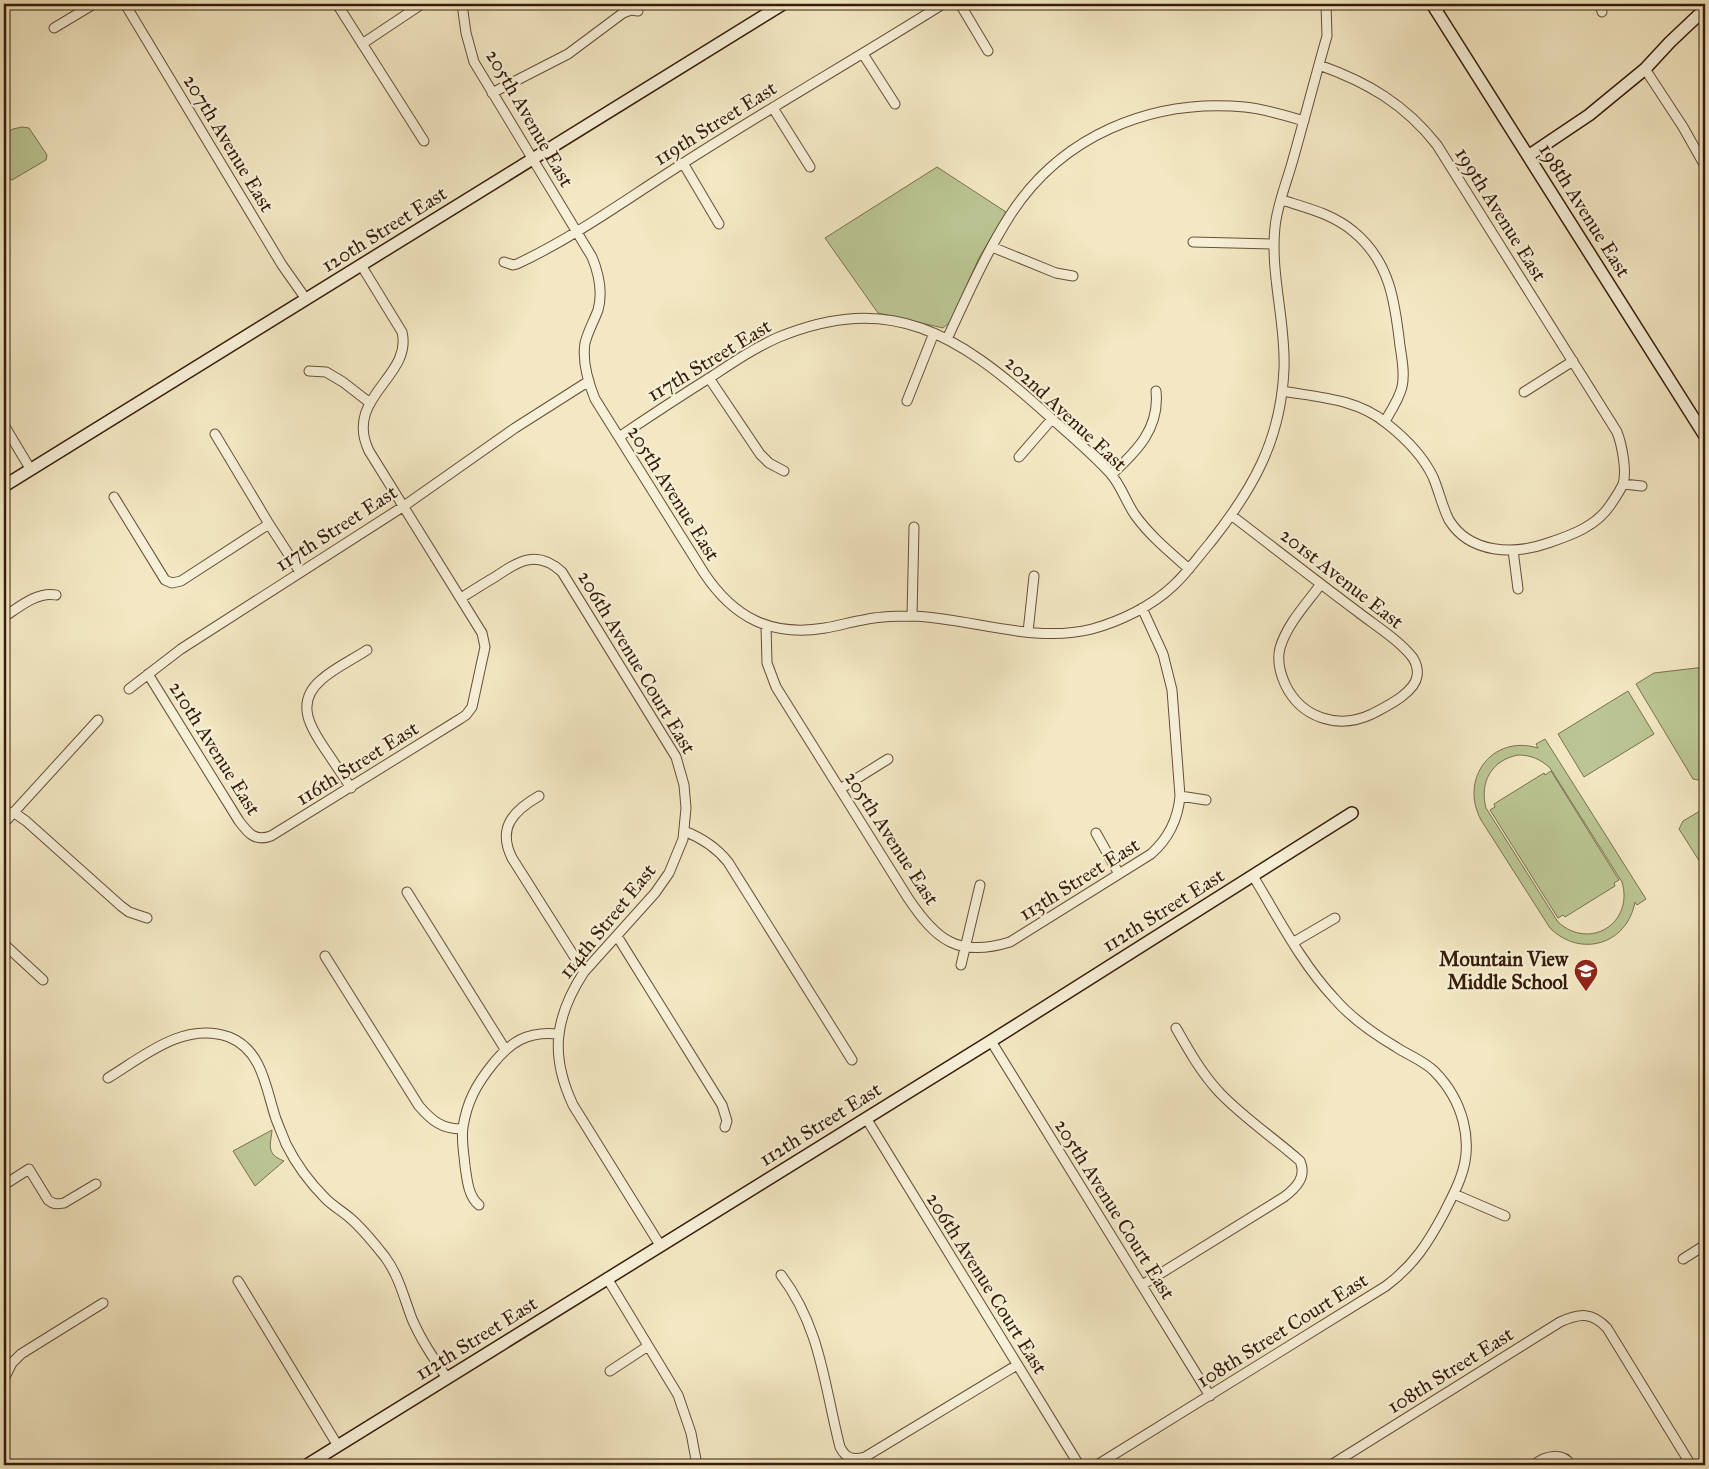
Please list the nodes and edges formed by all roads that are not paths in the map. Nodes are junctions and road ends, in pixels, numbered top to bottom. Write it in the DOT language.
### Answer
graph roads {
  1 [pos="94,4"];
  2 [pos="125,4"];
  3 [pos="337,4"];
  4 [pos="422,4"];
  5 [pos="462,4"];
  6 [pos="783,4"];
  7 [pos="943,4"];
  8 [pos="960,4"];
  9 [pos="1326,4"];
  10 [pos="1437,6"];
  11 [pos="1705,8"];
  12 [pos="638,11"];
  13 [pos="54,28"];
  14 [pos="362,44"];
  15 [pos="988,50"];
  16 [pos="863,54"];
  17 [pos="1319,65"];
  18 [pos="1645,69"];
  19 [pos="492,93"];
  20 [pos="895,104"];
  21 [pos="773,108"];
  22 [pos="1304,121"];
  23 [pos="424,141"];
  24 [pos="1528,156"];
  25 [pos="533,159"];
  26 [pos="682,163"];
  27 [pos="1705,166"];
  28 [pos="810,167"];
  29 [pos="1282,200"];
  30 [pos="719,224"];
  31 [pos="576,231"];
  32 [pos="1193,242"];
  33 [pos="1274,244"];
  34 [pos="992,247"];
  35 [pos="504,262"];
  36 [pos="361,265"];
  37 [pos="1073,276"];
  38 [pos="306,299"];
  39 [pos="934,333"];
  40 [pos="947,339"];
  41 [pos="1573,361"];
  42 [pos="308,371"];
  43 [pos="709,378"];
  44 [pos="589,381"];
  45 [pos="1156,391"];
  46 [pos="1282,391"];
  47 [pos="1524,392"];
  48 [pos="907,401"];
  49 [pos="370,403"];
  50 [pos="1052,419"];
  51 [pos="1385,422"];
  52 [pos="4,425"];
  53 [pos="215,434"];
  54 [pos="1705,436"];
  55 [pos="619,437"];
  56 [pos="1019,457"];
  57 [pos="31,470"];
  58 [pos="784,471"];
  59 [pos="1112,474"];
  60 [pos="1623,484"];
  61 [pos="4,486"];
  62 [pos="1642,486"];
  63 [pos="114,497"];
  64 [pos="404,506"];
  65 [pos="1231,515"];
  66 [pos="269,524"];
  67 [pos="914,528"];
  68 [pos="1513,550"];
  69 [pos="1189,569"];
  70 [pos="300,572"];
  71 [pos="1034,576"];
  72 [pos="1321,584"];
  73 [pos="1518,589"];
  74 [pos="56,595"];
  75 [pos="461,598"];
  76 [pos="1142,608"];
  77 [pos="4,616"];
  78 [pos="912,616"];
  79 [pos="766,626"];
  80 [pos="1028,632"];
  81 [pos="367,650"];
  82 [pos="148,674"];
  83 [pos="129,689"];
  84 [pos="98,720"];
  85 [pos="888,758"];
  86 [pos="351,788"];
  87 [pos="840,790"];
  88 [pos="539,796"];
  89 [pos="1180,796"];
  90 [pos="1206,800"];
  91 [pos="13,812"];
  92 [pos="1352,813"];
  93 [pos="4,823"];
  94 [pos="684,831"];
  95 [pos="1096,832"];
  96 [pos="256,838"];
  97 [pos="1119,874"];
  98 [pos="1253,876"];
  99 [pos="980,885"];
  100 [pos="407,892"];
  101 [pos="147,918"];
  102 [pos="1335,918"];
  103 [pos="617,936"];
  104 [pos="1294,942"];
  105 [pos="4,944"];
  106 [pos="965,946"];
  107 [pos="325,956"];
  108 [pos="961,965"];
  109 [pos="584,972"];
  110 [pos="44,980"];
  111 [pos="1176,1028"];
  112 [pos="558,1034"];
  113 [pos="991,1041"];
  114 [pos="505,1049"];
  115 [pos="852,1060"];
  116 [pos="108,1078"];
  117 [pos="866,1118"];
  118 [pos="725,1127"];
  119 [pos="462,1130"];
  120 [pos="96,1184"];
  121 [pos="4,1185"];
  122 [pos="1454,1194"];
  123 [pos="479,1205"];
  124 [pos="1505,1216"];
  125 [pos="660,1245"];
  126 [pos="1705,1245"];
  127 [pos="1684,1259"];
  128 [pos="780,1275"];
  129 [pos="607,1278"];
  130 [pos="238,1281"];
  131 [pos="1142,1286"];
  132 [pos="103,1303"];
  133 [pos="648,1346"];
  134 [pos="1017,1365"];
  135 [pos="610,1371"];
  136 [pos="447,1378"];
  137 [pos="4,1379"];
  138 [pos="1210,1396"];
  139 [pos="338,1446"];
  140 [pos="307,1465"];
  141 [pos="697,1465"];
  142 [pos="1080,1465"];
  143 [pos="1097,1465"];
  144 [pos="1331,1465"];
  145 [pos="1534,1465"];
  146 [pos="1571,1465"];
  147 [pos="1691,1465"];
  1 -- 13 [label="street"];
  2 -- 38 [label="street, 207th Avenue East"];
  3 -- 14 [label="street"];
  4 -- 14 [label="street"];
  5 -- 19 [label="street, 205th Avenue East"];
  6 -- 25 [label="street, 120th Street East"];
  7 -- 16 [label="street, 119th Street East"];
  8 -- 15 [label="street"];
  9 -- 17 [label="street"];
  10 -- 24 [label="street, 198th Avenue East"];
  11 -- 18 [label="street"];
  12 -- 19 [label="street"];
  14 -- 23 [label="street"];
  16 -- 20 [label="street"];
  16 -- 21 [label="street, 119th Street East"];
  17 -- 22 [label="street"];
  17 -- 41 [label="street, 199th Avenue East"];
  18 -- 24 [label="street"];
  18 -- 27 [label="street"];
  19 -- 25 [label="street, 205th Avenue East"];
  21 -- 26 [label="street, 119th Street East"];
  21 -- 28 [label="street"];
  22 -- 29 [label="street"];
  22 -- 34 [label="street"];
  24 -- 54 [label="street, 198th Avenue East"];
  25 -- 31 [label="street, 205th Avenue East"];
  25 -- 36 [label="street, 120th Street East"];
  26 -- 30 [label="street"];
  26 -- 31 [label="street, 119th Street East"];
  29 -- 33 [label="street"];
  29 -- 51 [label="street"];
  31 -- 35 [label="street, 119th Street East"];
  31 -- 44 [label="street, 205th Avenue East"];
  32 -- 33 [label="street"];
  33 -- 46 [label="street"];
  34 -- 37 [label="street"];
  34 -- 40 [label="street"];
  36 -- 38 [label="street, 120th Street East"];
  36 -- 49 [label="street"];
  38 -- 57 [label="street, 120th Street East"];
  39 -- 40 [label="street, 117th Street East"];
  39 -- 43 [label="street, 117th Street East"];
  39 -- 48 [label="street"];
  40 -- 50 [label="street, 202nd Avenue East"];
  41 -- 47 [label="street"];
  41 -- 60 [label="street, 199th Avenue East"];
  42 -- 49 [label="street"];
  43 -- 55 [label="street, 117th Street East"];
  43 -- 58 [label="street"];
  44 -- 55 [label="street, 205th Avenue East"];
  44 -- 64 [label="street, 117th Street East"];
  45 -- 59 [label="street"];
  46 -- 51 [label="street"];
  46 -- 65 [label="street"];
  49 -- 64 [label="street"];
  50 -- 56 [label="street"];
  50 -- 59 [label="street, 202nd Avenue East"];
  51 -- 68 [label="street"];
  52 -- 57 [label="street"];
  53 -- 66 [label="street"];
  55 -- 79 [label="street, 205th Avenue East"];
  57 -- 61 [label="street, 120th Street East"];
  59 -- 69 [label="street, 202nd Avenue East"];
  60 -- 62 [label="street"];
  60 -- 68 [label="street"];
  63 -- 66 [label="street"];
  64 -- 70 [label="street, 117th Street East"];
  64 -- 75 [label="street"];
  65 -- 69 [label="street"];
  65 -- 72 [label="street, 201st Avenue East"];
  66 -- 70 [label="street"];
  67 -- 78 [label="street"];
  68 -- 73 [label="street"];
  69 -- 76 [label="street"];
  70 -- 82 [label="street, 117th Street East"];
  71 -- 80 [label="street"];
  72 -- 72 [label="street, 201st Avenue East"];
  74 -- 77 [label="street"];
  75 -- 86 [label="street, 116th Street East"];
  75 -- 94 [label="street, 206th Avenue Court East"];
  76 -- 80 [label="street"];
  76 -- 89 [label="street"];
  78 -- 79 [label="street"];
  78 -- 80 [label="street"];
  79 -- 87 [label="street, 205th Avenue East"];
  81 -- 86 [label="street"];
  82 -- 83 [label="street, 117th Street East"];
  82 -- 96 [label="street, 210th Avenue East"];
  84 -- 91 [label="street"];
  85 -- 87 [label="street"];
  86 -- 96 [label="street, 116th Street East"];
  87 -- 106 [label="street, 205th Avenue East"];
  88 -- 109 [label="street"];
  89 -- 90 [label="street"];
  89 -- 97 [label="street, 113th Street East"];
  91 -- 93 [label="street"];
  91 -- 101 [label="street"];
  92 -- 98 [label="street, 112th Street East"];
  94 -- 103 [label="street, 114th Street East"];
  94 -- 115 [label="street"];
  95 -- 97 [label="street"];
  97 -- 106 [label="street, 113th Street East"];
  98 -- 104 [label="street, 108th Street Court East"];
  98 -- 113 [label="street, 112th Street East"];
  99 -- 106 [label="street"];
  100 -- 114 [label="street"];
  102 -- 104 [label="street"];
  103 -- 109 [label="street, 114th Street East"];
  103 -- 118 [label="street"];
  104 -- 122 [label="street, 108th Street Court East"];
  105 -- 110 [label="street"];
  106 -- 108 [label="street"];
  107 -- 119 [label="street"];
  109 -- 112 [label="street, 114th Street East"];
  111 -- 131 [label="street"];
  112 -- 114 [label="street"];
  112 -- 125 [label="street, 114th Street East"];
  113 -- 117 [label="street, 112th Street East"];
  113 -- 131 [label="street, 205th Avenue Court East"];
  114 -- 119 [label="street"];
  116 -- 136 [label="street"];
  117 -- 125 [label="street, 112th Street East"];
  117 -- 134 [label="street, 206th Avenue Court East"];
  119 -- 123 [label="street"];
  120 -- 121 [label="street"];
  122 -- 124 [label="street"];
  122 -- 138 [label="street, 108th Street Court East"];
  125 -- 129 [label="street, 112th Street East"];
  126 -- 127 [label="street"];
  128 -- 134 [label="street"];
  129 -- 133 [label="street"];
  129 -- 136 [label="street, 112th Street East"];
  130 -- 139 [label="street"];
  131 -- 138 [label="street, 205th Avenue Court East"];
  132 -- 137 [label="street"];
  133 -- 135 [label="street"];
  133 -- 141 [label="street"];
  134 -- 142 [label="street, 206th Avenue Court East"];
  136 -- 139 [label="street, 112th Street East"];
  138 -- 143 [label="street, 108th Street Court East"];
  139 -- 140 [label="street, 112th Street East"];
  144 -- 147 [label="street, 108th Street East"];
  145 -- 146 [label="street"];
}
